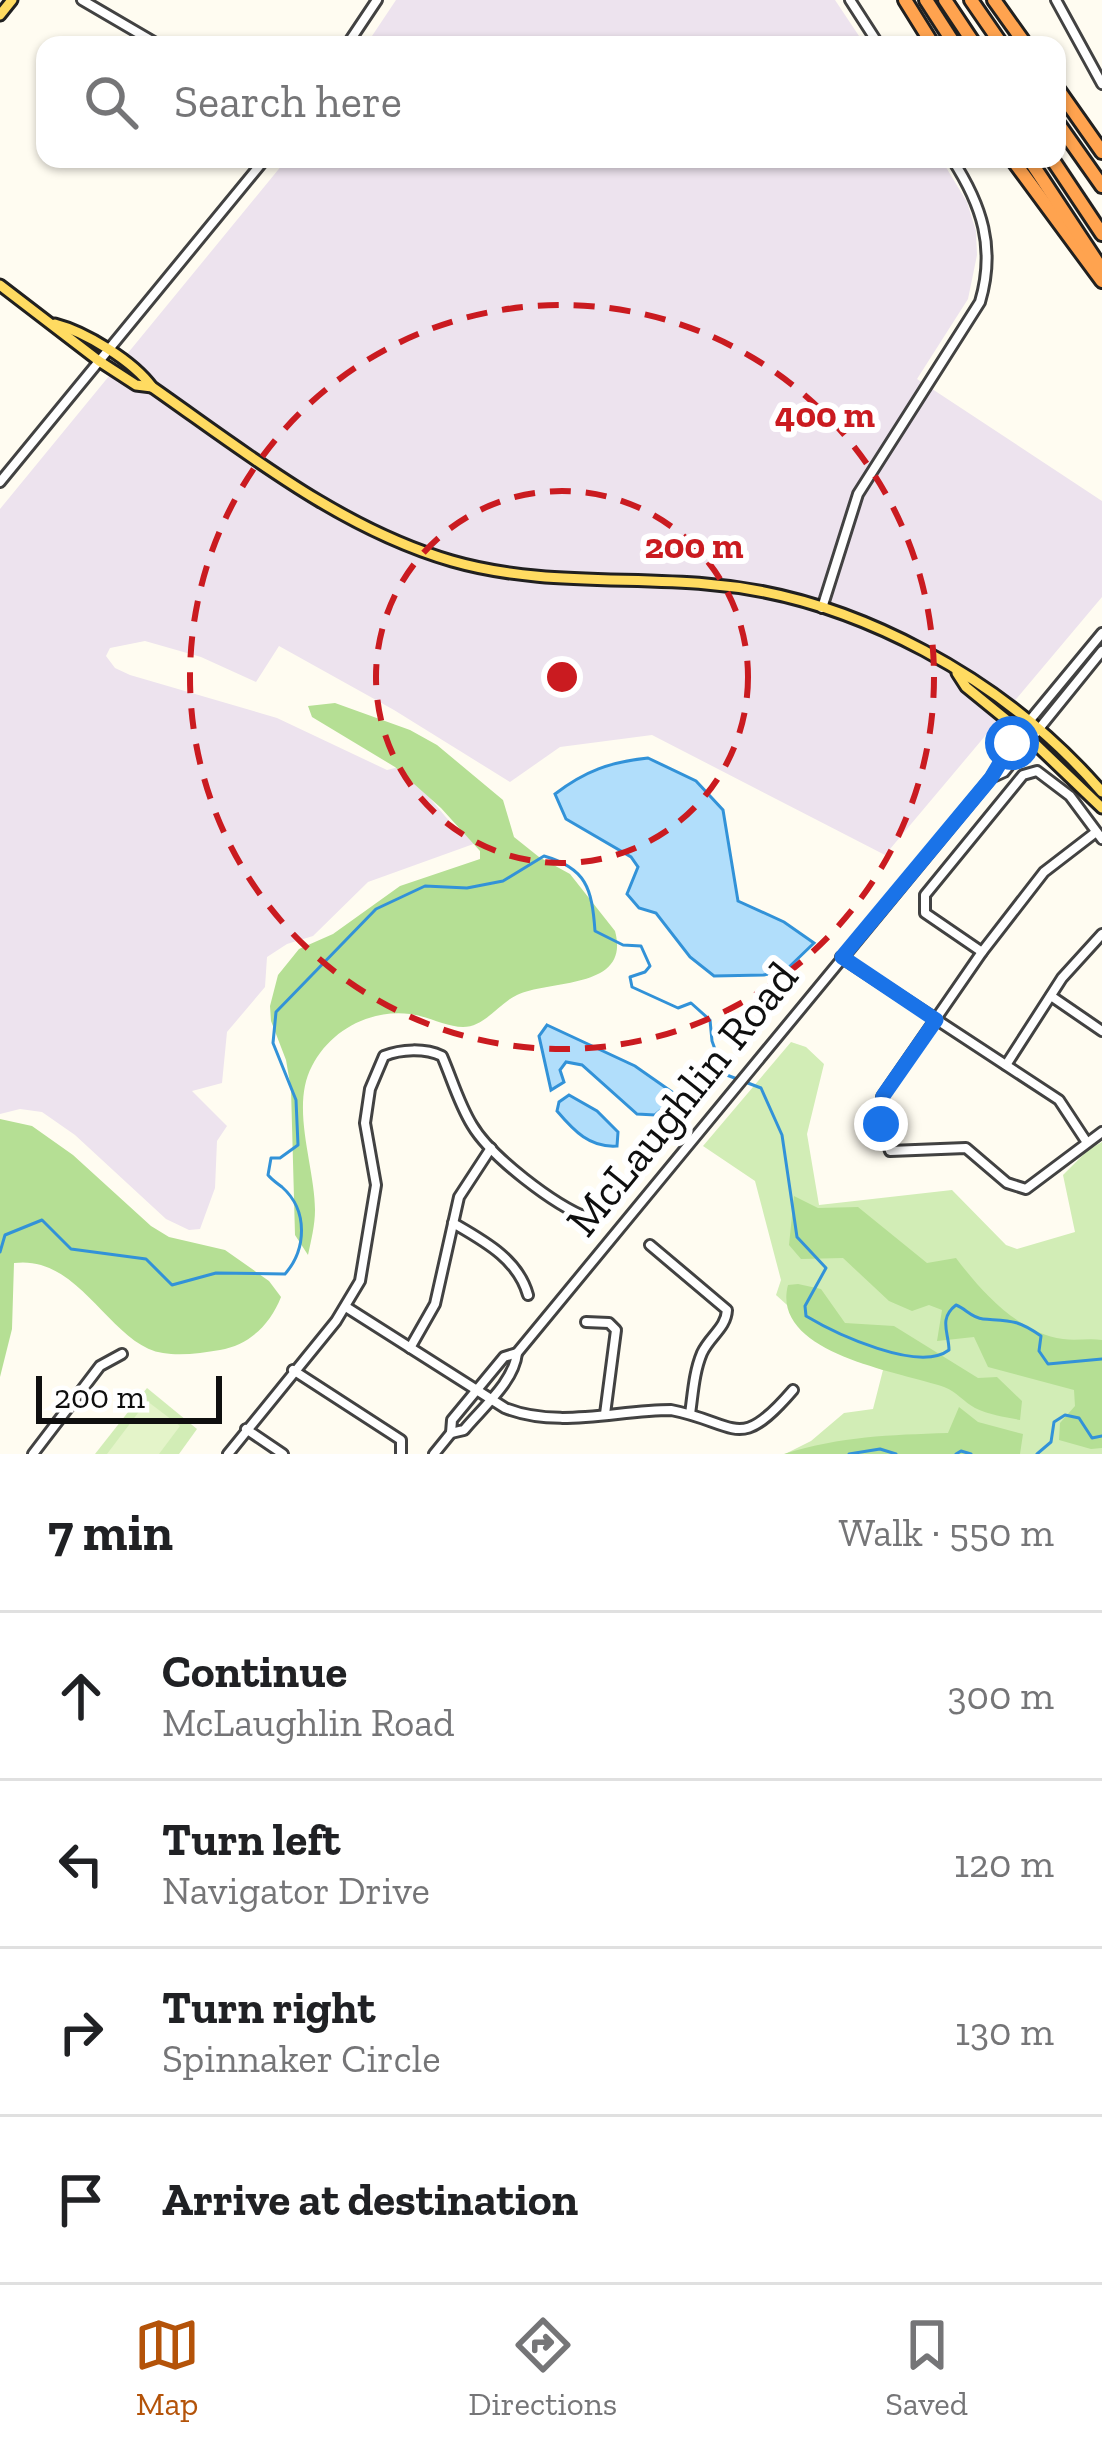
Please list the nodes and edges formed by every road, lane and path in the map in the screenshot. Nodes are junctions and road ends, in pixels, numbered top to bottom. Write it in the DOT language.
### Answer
graph roads {
  1 [pos="12,0"];
  2 [pos="82,0"];
  3 [pos="376,0"];
  4 [pos="850,0"];
  5 [pos="905,0"];
  6 [pos="926,0"];
  7 [pos="945,0"];
  8 [pos="971,0"];
  9 [pos="994,0"];
  10 [pos="1056,0"];
  11 [pos="0,14"];
  12 [pos="144,36"];
  13 [pos="353,36"];
  14 [pos="873,36"];
  15 [pos="928,36"];
  16 [pos="949,36"];
  17 [pos="970,36"];
  18 [pos="996,36"];
  19 [pos="1020,36"];
  20 [pos="1102,84"];
  21 [pos="1066,101"];
  22 [pos="1066,135"];
  23 [pos="1102,152"];
  24 [pos="258,168"];
  25 [pos="957,168"];
  26 [pos="1019,168"];
  27 [pos="1036,168"];
  28 [pos="1058,168"];
  29 [pos="1102,186"];
  30 [pos="1102,234"];
  31 [pos="1102,269"];
  32 [pos="1102,281"];
  33 [pos="0,285"];
  34 [pos="103,356"];
  35 [pos="0,482"];
  36 [pos="822,608"];
  37 [pos="1102,633"];
  38 [pos="1102,651"];
  39 [pos="1029,730"];
  40 [pos="1102,792"];
  41 [pos="1102,808"];
  42 [pos="1099,836"];
  43 [pos="1102,934"];
  44 [pos="982,952"];
  45 [pos="842,957"];
  46 [pos="1051,997"];
  47 [pos="936,1020"];
  48 [pos="1102,1031"];
  49 [pos="1006,1065"];
  50 [pos="1102,1132"];
  51 [pos="1087,1141"];
  52 [pos="491,1148"];
  53 [pos="588,1218"];
  54 [pos="454,1223"];
  55 [pos="650,1245"];
  56 [pos="528,1295"];
  57 [pos="346,1307"];
  58 [pos="586,1322"];
  59 [pos="410,1348"];
  60 [pos="517,1353"];
  61 [pos="122,1354"];
  62 [pos="293,1370"];
  63 [pos="793,1390"];
  64 [pos="477,1391"];
  65 [pos="490,1399"];
  66 [pos="605,1414"];
  67 [pos="691,1414"];
  68 [pos="245,1429"];
  69 [pos="451,1432"];
  70 [pos="33,1454"];
  71 [pos="228,1454"];
  72 [pos="283,1454"];
  73 [pos="401,1454"];
  74 [pos="434,1454"];
  1 -- 11 [label="main road"];
  2 -- 12 [label="street"];
  3 -- 13 [label="street"];
  4 -- 14 [label="street"];
  5 -- 15 [label="highway"];
  6 -- 16 [label="highway"];
  7 -- 17 [label="highway"];
  8 -- 18 [label="highway"];
  9 -- 19 [label="highway"];
  10 -- 20 [label="street"];
  21 -- 23 [label="highway"];
  22 -- 29 [label="highway"];
  24 -- 34 [label="street"];
  25 -- 36 [label="street"];
  26 -- 32 [label="highway"];
  27 -- 31 [label="highway"];
  28 -- 30 [label="highway"];
  33 -- 34 [label="main road"];
  34 -- 35 [label="street"];
  34 -- 36 [label="main road"];
  36 -- 39 [label="main road"];
  37 -- 39 [label="street, McLaughlin Road"];
  38 -- 39 [label="street, McLaughlin Road"];
  39 -- 40 [label="main road"];
  39 -- 41 [label="main road"];
  39 -- 45 [label="street, McLaughlin Road"];
  42 -- 44 [label="street"];
  42 -- 44 [label="street"];
  43 -- 46 [label="street"];
  44 -- 47 [label="street"];
  45 -- 47 [label="street"];
  45 -- 60 [label="street, McLaughlin Road"];
  46 -- 48 [label="street"];
  46 -- 49 [label="street"];
  47 -- 49 [label="street"];
  47 -- 51 [label="street"];
  49 -- 51 [label="street"];
  50 -- 51 [label="street"];
  52 -- 53 [label="street"];
  52 -- 54 [label="street"];
  52 -- 57 [label="street"];
  54 -- 56 [label="street"];
  54 -- 59 [label="street"];
  55 -- 67 [label="street"];
  57 -- 59 [label="street"];
  57 -- 62 [label="street"];
  58 -- 66 [label="street"];
  59 -- 64 [label="street"];
  60 -- 64 [label="street, McLaughlin Road"];
  60 -- 65 [label="street, McLaughlin Road"];
  61 -- 70 [label="street"];
  62 -- 68 [label="street"];
  62 -- 73 [label="street"];
  63 -- 67 [label="street"];
  64 -- 65 [label="street"];
  64 -- 69 [label="street, McLaughlin Road"];
  65 -- 66 [label="street"];
  65 -- 69 [label="street, McLaughlin Road"];
  66 -- 67 [label="street"];
  68 -- 71 [label="street"];
  68 -- 72 [label="street"];
  69 -- 74 [label="street, McLaughlin Road"];
}
